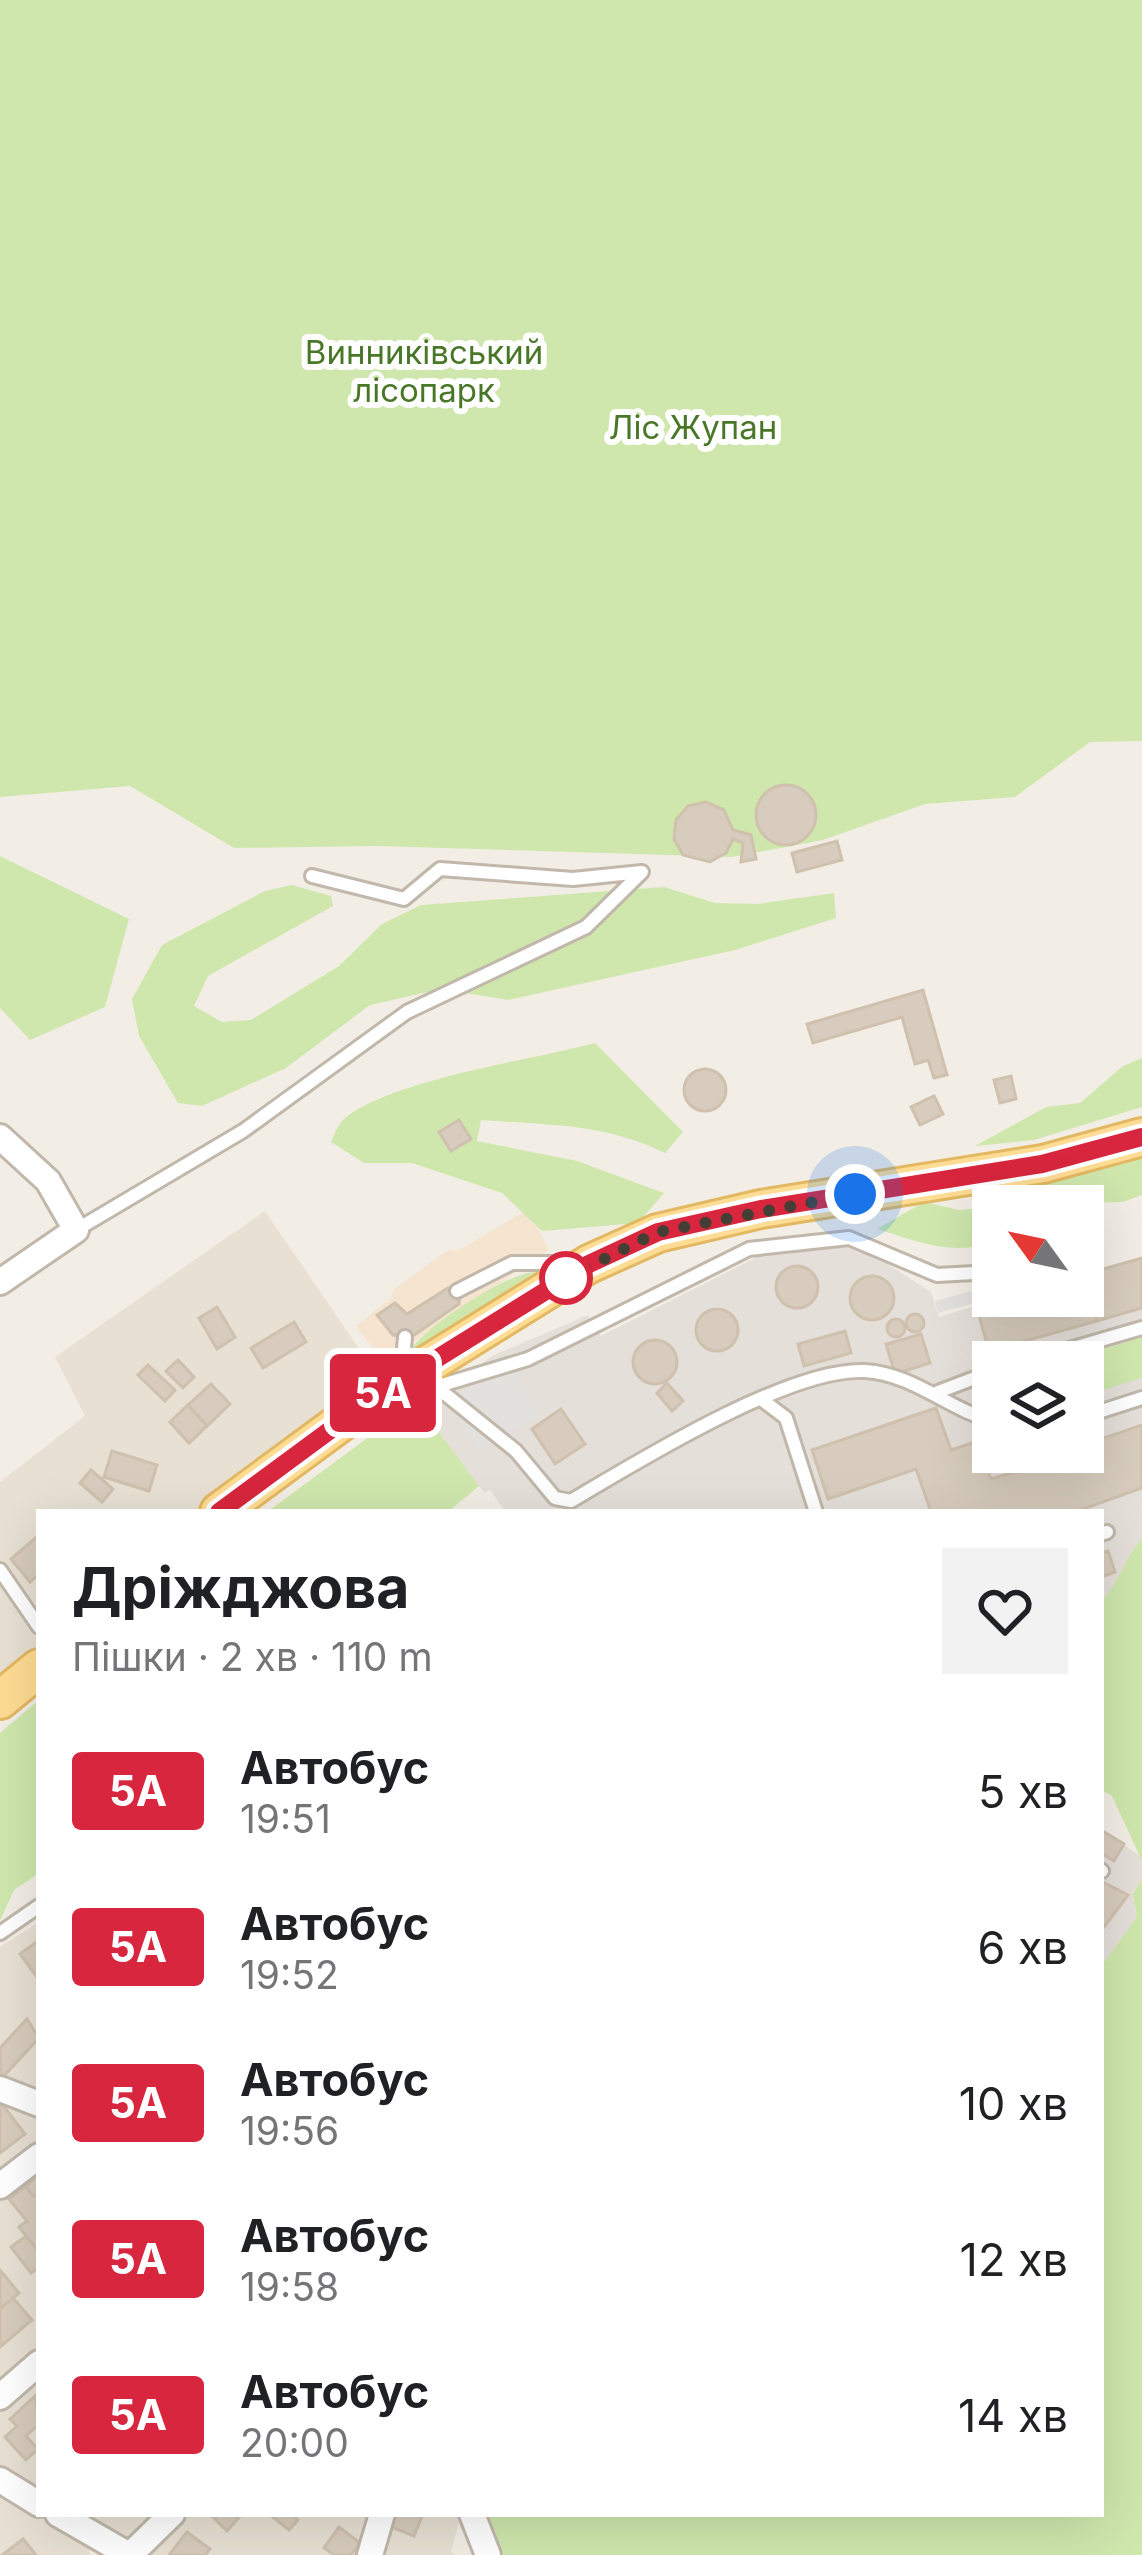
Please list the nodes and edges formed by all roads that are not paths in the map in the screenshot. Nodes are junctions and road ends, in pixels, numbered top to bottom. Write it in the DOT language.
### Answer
graph roads {
  1 [pos="312,876"];
  2 [pos="0,1136"];
  3 [pos="1142,1137"];
  4 [pos="76,1230"];
  5 [pos="589,1264"];
  6 [pos="972,1273"];
  7 [pos="0,1282"];
  8 [pos="457,1292"];
  9 [pos="1142,1328"];
  10 [pos="1097,1341"];
  11 [pos="419,1366"];
  12 [pos="972,1379"];
  13 [pos="938,1392"];
  14 [pos="759,1398"];
  15 [pos="1142,1398"];
  16 [pos="972,1410"];
  17 [pos="1104,1410"];
  18 [pos="223,1509"];
  19 [pos="815,1509"];
  20 [pos="0,1570"];
  21 [pos="36,1623"];
  22 [pos="36,1670"];
  23 [pos="0,1700"];
  24 [pos="36,1908"];
  25 [pos="0,1934"];
  26 [pos="0,2089"];
  27 [pos="36,2103"];
  28 [pos="36,2158"];
  29 [pos="0,2186"];
  30 [pos="36,2366"];
  31 [pos="0,2397"];
  32 [pos="0,2480"];
  33 [pos="36,2502"];
  34 [pos="63,2517"];
  35 [pos="169,2517"];
  36 [pos="381,2517"];
  37 [pos="473,2517"];
  38 [pos="130,2555"];
  39 [pos="370,2555"];
  40 [pos="488,2555"];
  1 -- 4 [label="lane"];
  2 -- 4 [label="street"];
  3 -- 5 [label="main road"];
  4 -- 7 [label="street"];
  5 -- 8 [label="lane"];
  5 -- 11 [label="main road"];
  6 -- 11 [label="lane"];
  9 -- 10 [label="lane"];
  11 -- 14 [label="lane"];
  11 -- 18 [label="main road"];
  12 -- 13 [label="lane"];
  13 -- 14 [label="lane"];
  13 -- 16 [label="lane"];
  14 -- 19 [label="lane"];
  15 -- 17 [label="lane"];
  20 -- 21 [label="lane"];
  22 -- 23 [label="main road"];
  24 -- 25 [label="lane"];
  26 -- 27 [label="street"];
  28 -- 29 [label="street"];
  30 -- 31 [label="street"];
  32 -- 33 [label="street"];
  34 -- 38 [label="street"];
  35 -- 38 [label="street"];
  36 -- 39 [label="street"];
  37 -- 40 [label="street"];
}
